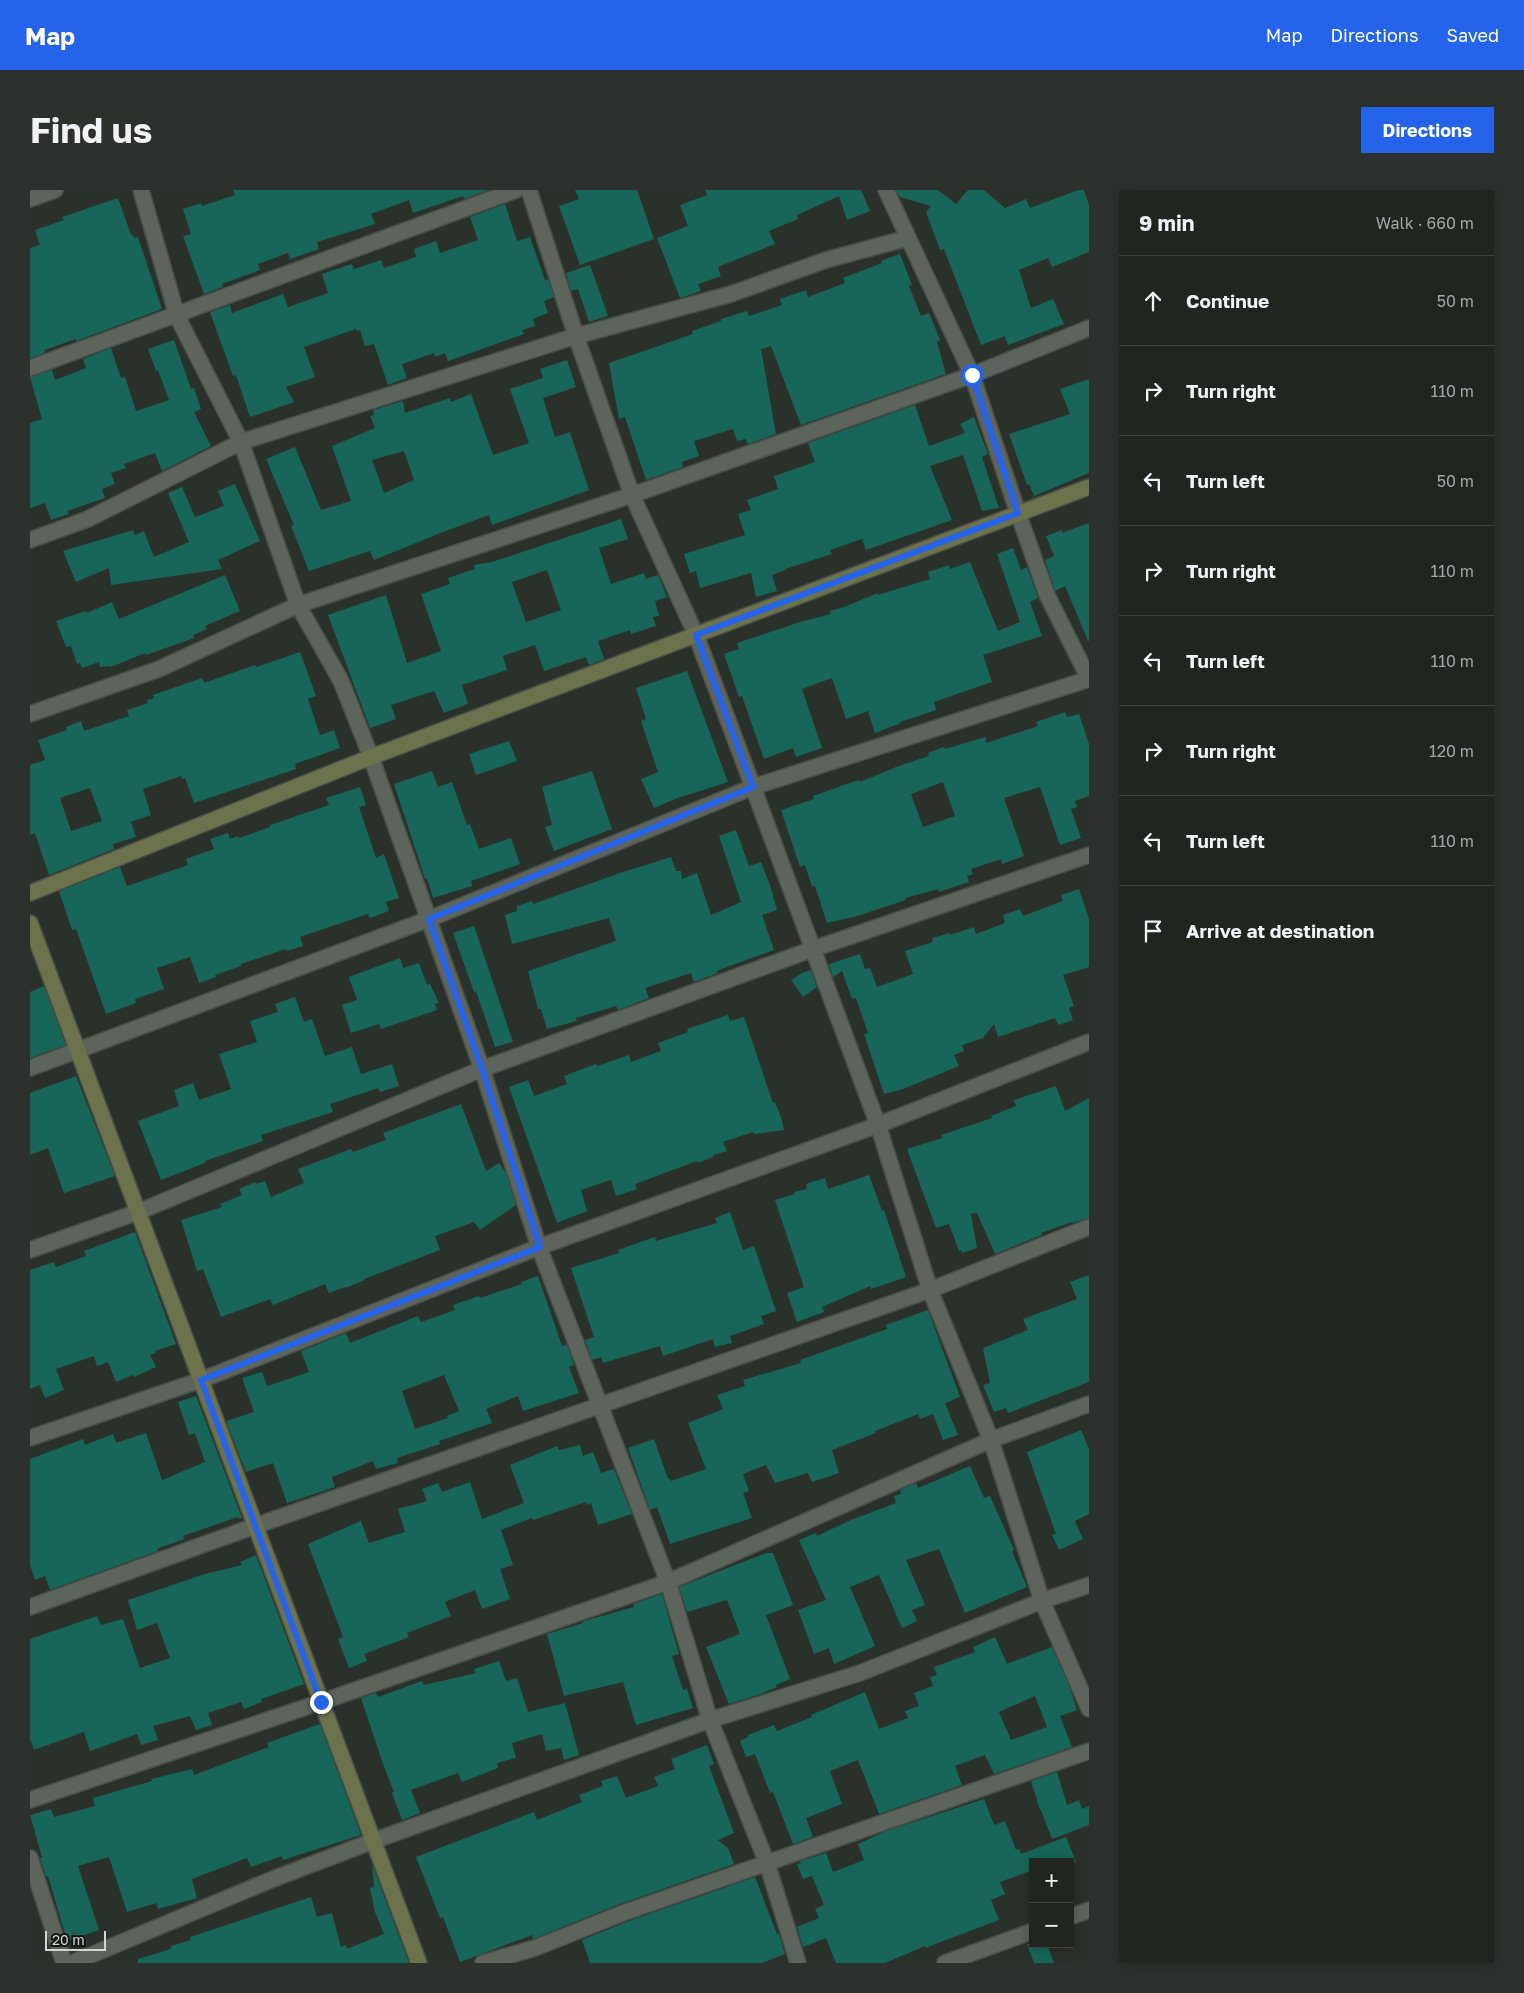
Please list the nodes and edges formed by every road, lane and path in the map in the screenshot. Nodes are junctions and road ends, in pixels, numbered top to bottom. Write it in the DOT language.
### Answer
graph roads {
  1 [pos="55,190"];
  2 [pos="142,190"];
  3 [pos="516,190"];
  4 [pos="529,190"];
  5 [pos="886,190"];
  6 [pos="30,200"];
  7 [pos="908,238"];
  8 [pos="176,316"];
  9 [pos="1089,328"];
  10 [pos="576,336"];
  11 [pos="30,368"];
  12 [pos="972,375"];
  13 [pos="241,442"];
  14 [pos="1089,488"];
  15 [pos="632,496"];
  16 [pos="1018,513"];
  17 [pos="30,540"];
  18 [pos="298,605"];
  19 [pos="696,635"];
  20 [pos="1089,679"];
  21 [pos="30,714"];
  22 [pos="371,757"];
  23 [pos="753,787"];
  24 [pos="1089,855"];
  25 [pos="30,893"];
  26 [pos="429,919"];
  27 [pos="30,923"];
  28 [pos="814,949"];
  29 [pos="1089,1042"];
  30 [pos="77,1050"];
  31 [pos="30,1068"];
  32 [pos="482,1069"];
  33 [pos="878,1125"];
  34 [pos="138,1212"];
  35 [pos="1089,1227"];
  36 [pos="540,1247"];
  37 [pos="30,1250"];
  38 [pos="930,1290"];
  39 [pos="201,1380"];
  40 [pos="1089,1404"];
  41 [pos="599,1406"];
  42 [pos="30,1438"];
  43 [pos="991,1440"];
  44 [pos="255,1526"];
  45 [pos="668,1582"];
  46 [pos="1089,1585"];
  47 [pos="1042,1601"];
  48 [pos="30,1607"];
  49 [pos="321,1702"];
  50 [pos="1089,1709"];
  51 [pos="710,1720"];
  52 [pos="1089,1751"];
  53 [pos="30,1800"];
  54 [pos="373,1841"];
  55 [pos="30,1858"];
  56 [pos="767,1863"];
  57 [pos="1089,1910"];
  58 [pos="1074,1916"];
  59 [pos="1029,1932"];
  60 [pos="64,1963"];
  61 [pos="72,1963"];
  62 [pos="418,1963"];
  63 [pos="483,1963"];
  64 [pos="798,1963"];
  65 [pos="945,1963"];
  1 -- 6 [label="street"];
  2 -- 8 [label="street"];
  3 -- 8 [label="street"];
  4 -- 10 [label="street"];
  5 -- 7 [label="street"];
  7 -- 10 [label="street"];
  7 -- 12 [label="street"];
  8 -- 11 [label="street"];
  8 -- 13 [label="street"];
  9 -- 12 [label="street"];
  10 -- 13 [label="street"];
  10 -- 15 [label="street"];
  12 -- 15 [label="street"];
  12 -- 16 [label="street"];
  13 -- 17 [label="street"];
  13 -- 18 [label="street"];
  14 -- 16 [label="street"];
  15 -- 18 [label="street"];
  15 -- 19 [label="street"];
  16 -- 19 [label="street"];
  16 -- 20 [label="street"];
  18 -- 21 [label="street"];
  18 -- 22 [label="street"];
  19 -- 22 [label="street"];
  19 -- 23 [label="street"];
  20 -- 23 [label="street"];
  22 -- 25 [label="street"];
  22 -- 26 [label="street"];
  23 -- 26 [label="street"];
  23 -- 28 [label="street"];
  24 -- 28 [label="street"];
  26 -- 30 [label="street"];
  26 -- 32 [label="street"];
  27 -- 30 [label="street"];
  28 -- 32 [label="street"];
  28 -- 33 [label="street"];
  29 -- 33 [label="street"];
  30 -- 31 [label="street"];
  30 -- 34 [label="street"];
  32 -- 34 [label="street"];
  32 -- 36 [label="street"];
  33 -- 36 [label="street"];
  33 -- 38 [label="street"];
  34 -- 37 [label="street"];
  34 -- 39 [label="street"];
  35 -- 38 [label="street"];
  36 -- 39 [label="street"];
  36 -- 41 [label="street"];
  38 -- 41 [label="street"];
  38 -- 43 [label="street"];
  39 -- 42 [label="street"];
  39 -- 44 [label="street"];
  40 -- 43 [label="street"];
  41 -- 44 [label="street"];
  41 -- 45 [label="street"];
  43 -- 45 [label="street"];
  43 -- 47 [label="street"];
  44 -- 48 [label="street"];
  44 -- 49 [label="street"];
  45 -- 49 [label="street"];
  45 -- 51 [label="street"];
  46 -- 47 [label="street"];
  47 -- 50 [label="street"];
  47 -- 51 [label="street"];
  49 -- 53 [label="street"];
  49 -- 54 [label="street"];
  51 -- 54 [label="street"];
  51 -- 56 [label="street"];
  52 -- 56 [label="street"];
  54 -- 61 [label="street"];
  54 -- 62 [label="street"];
  55 -- 60 [label="street"];
  56 -- 63 [label="street"];
  56 -- 64 [label="street"];
  57 -- 58 [label="street"];
  59 -- 65 [label="street"];
}
